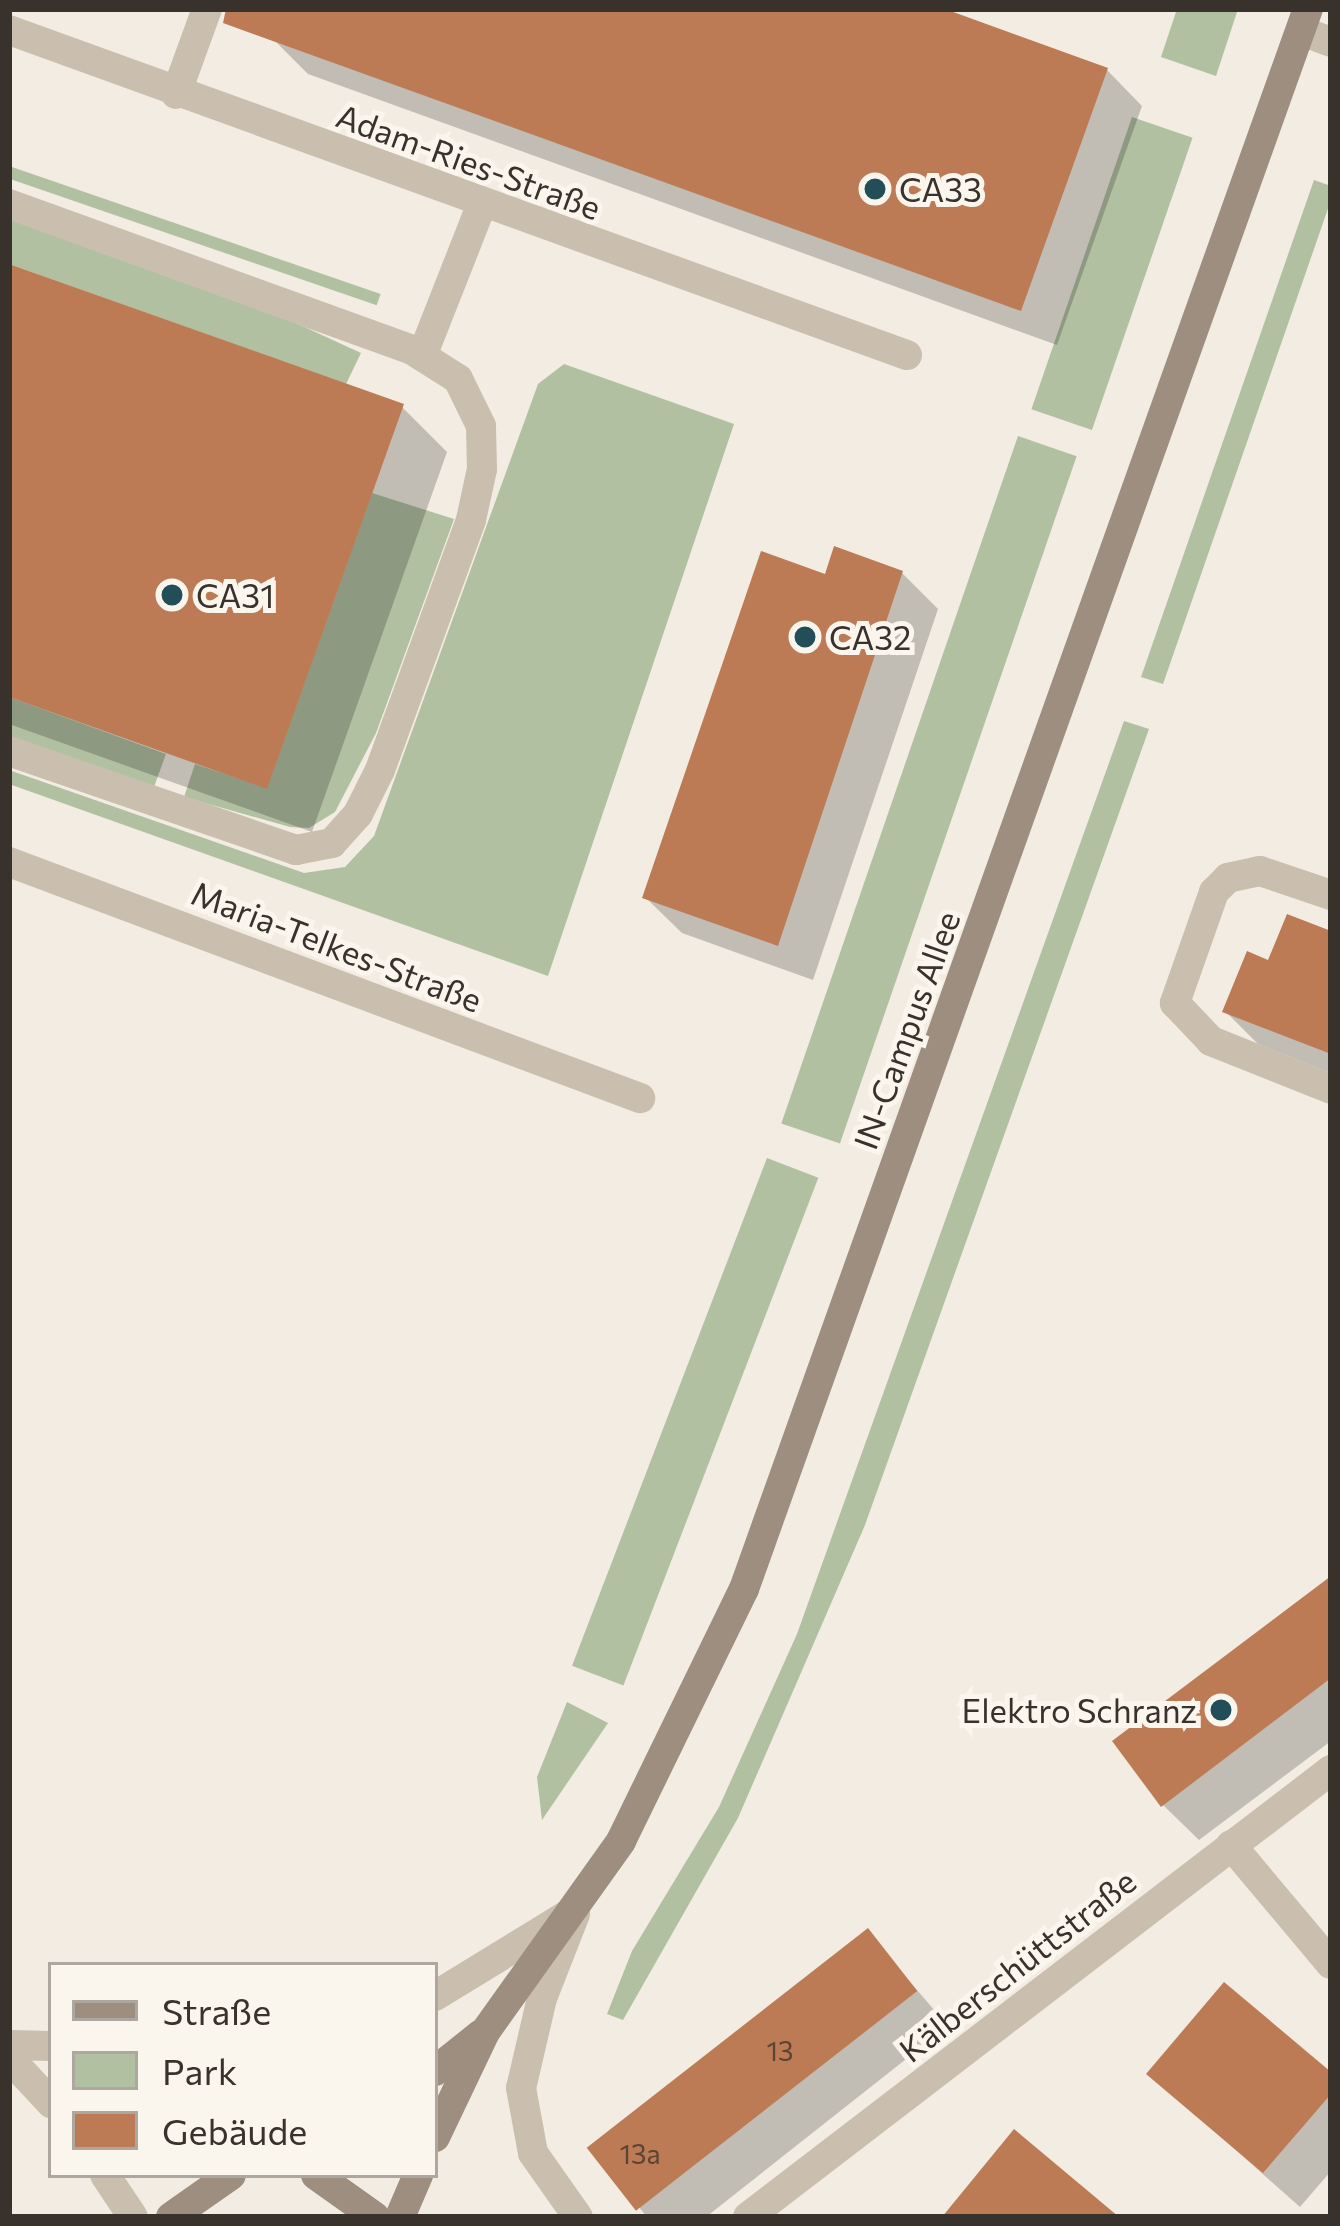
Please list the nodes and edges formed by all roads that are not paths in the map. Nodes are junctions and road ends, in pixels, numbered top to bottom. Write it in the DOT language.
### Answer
graph roads {
  1 [pos="207,9"];
  2 [pos="1304,20"];
  3 [pos="9,30"];
  4 [pos="1331,42"];
  5 [pos="176,94"];
  6 [pos="9,204"];
  7 [pos="482,204"];
  8 [pos="907,355"];
  9 [pos="422,356"];
  10 [pos="9,751"];
  11 [pos="9,862"];
  12 [pos="1331,895"];
  13 [pos="1331,1088"];
  14 [pos="640,1098"];
  15 [pos="1331,1770"];
  16 [pos="1231,1845"];
  17 [pos="578,1909"];
  18 [pos="1331,1964"];
  19 [pos="438,1994"];
  20 [pos="485,2032"];
  21 [pos="48,2046"];
  22 [pos="9,2051"];
  23 [pos="438,2069"];
  24 [pos="48,2070"];
  25 [pos="48,2099"];
  26 [pos="438,2131"];
  27 [pos="107,2178"];
  28 [pos="224,2178"];
  29 [pos="320,2178"];
  30 [pos="417,2178"];
  31 [pos="133,2217"];
  32 [pos="171,2217"];
  33 [pos="375,2217"];
  34 [pos="400,2217"];
  35 [pos="578,2217"];
  36 [pos="748,2217"];
  1 -- 5 [label="street"];
  2 -- 4 [label="street"];
  2 -- 17 [label="street, IN-Campus Allee"];
  3 -- 5 [label="street, Adam-Ries-Straße"];
  5 -- 7 [label="street, Adam-Ries-Straße"];
  6 -- 9 [label="street"];
  7 -- 8 [label="street, Adam-Ries-Straße"];
  7 -- 9 [label="street"];
  9 -- 10 [label="street"];
  11 -- 14 [label="street, Maria-Telkes-Straße"];
  12 -- 13 [label="street"];
  15 -- 16 [label="street, Kälberschüttstraße"];
  16 -- 18 [label="street"];
  16 -- 36 [label="street, Kälberschüttstraße"];
  17 -- 19 [label="street"];
  17 -- 20 [label="street, IN-Campus Allee"];
  17 -- 35 [label="street"];
  20 -- 23 [label="street, IN-Campus Allee"];
  20 -- 26 [label="street, IN-Campus Allee"];
  21 -- 22 [label="street"];
  22 -- 24 [label="street"];
  22 -- 25 [label="street"];
  27 -- 31 [label="street"];
  28 -- 32 [label="street"];
  29 -- 33 [label="street"];
  30 -- 34 [label="street"];
}
